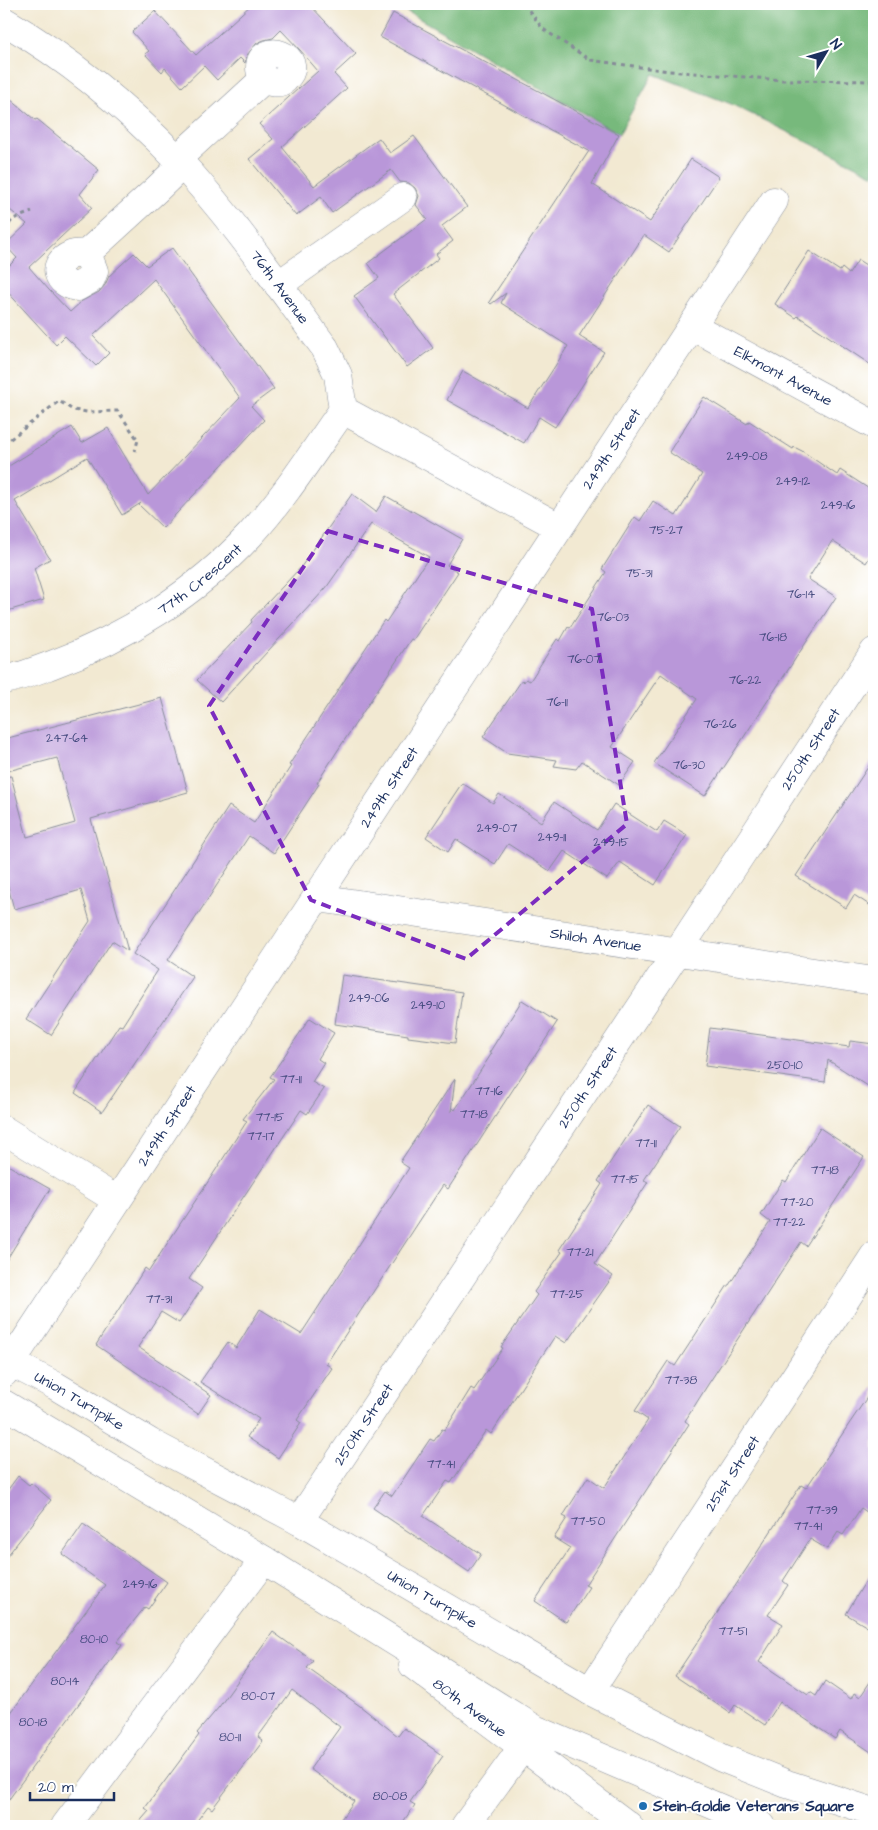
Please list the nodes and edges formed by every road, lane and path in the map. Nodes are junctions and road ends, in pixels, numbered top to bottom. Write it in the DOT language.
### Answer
graph roads {
  1 [pos="524,4"];
  2 [pos="4,21"];
  3 [pos="263,80"];
  4 [pos="874,82"];
  5 [pos="179,162"];
  6 [pos="404,197"];
  7 [pos="774,201"];
  8 [pos="32,212"];
  9 [pos="4,230"];
  10 [pos="87,253"];
  11 [pos="278,286"];
  12 [pos="692,326"];
  13 [pos="343,410"];
  14 [pos="874,424"];
  15 [pos="4,444"];
  16 [pos="136,450"];
  17 [pos="559,527"];
  18 [pos="874,652"];
  19 [pos="4,680"];
  20 [pos="318,898"];
  21 [pos="678,951"];
  22 [pos="874,981"];
  23 [pos="4,1130"];
  24 [pos="117,1200"];
  25 [pos="874,1256"];
  26 [pos="6,1365"];
  27 [pos="4,1404"];
  28 [pos="299,1521"];
  29 [pos="264,1560"];
  30 [pos="590,1691"];
  31 [pos="529,1738"];
  32 [pos="874,1812"];
  33 [pos="65,1826"];
  34 [pos="465,1826"];
  35 [pos="629,1826"];
  36 [pos="762,1826"];
  1 -- 4 [label="path"];
  2 -- 5 [label="street, 76th Avenue"];
  3 -- 5 [label="street"];
  5 -- 10 [label="street"];
  5 -- 11 [label="street, 76th Avenue"];
  6 -- 11 [label="street"];
  7 -- 12 [label="street, 249th Street"];
  8 -- 9 [label="path"];
  11 -- 13 [label="street, 76th Avenue"];
  12 -- 14 [label="street, Elkmont Avenue"];
  12 -- 17 [label="street, 249th Street"];
  13 -- 17 [label="street"];
  13 -- 19 [label="street, 77th Crescent"];
  15 -- 16 [label="path"];
  17 -- 20 [label="street, 249th Street"];
  18 -- 21 [label="street, 250th Street"];
  20 -- 21 [label="street, Shiloh Avenue"];
  20 -- 24 [label="street, 249th Street"];
  21 -- 22 [label="street, Shiloh Avenue"];
  21 -- 28 [label="street, 250th Street"];
  23 -- 24 [label="street"];
  24 -- 26 [label="street, 249th Street"];
  25 -- 30 [label="street, 251st Street"];
  26 -- 28 [label="street, Union Turnpike"];
  27 -- 29 [label="street"];
  28 -- 30 [label="street, Union Turnpike"];
  29 -- 31 [label="street"];
  29 -- 33 [label="street"];
  30 -- 32 [label="street, Union Turnpike"];
  31 -- 34 [label="street"];
  31 -- 35 [label="street, 80th Avenue"];
  31 -- 36 [label="street"];
}
